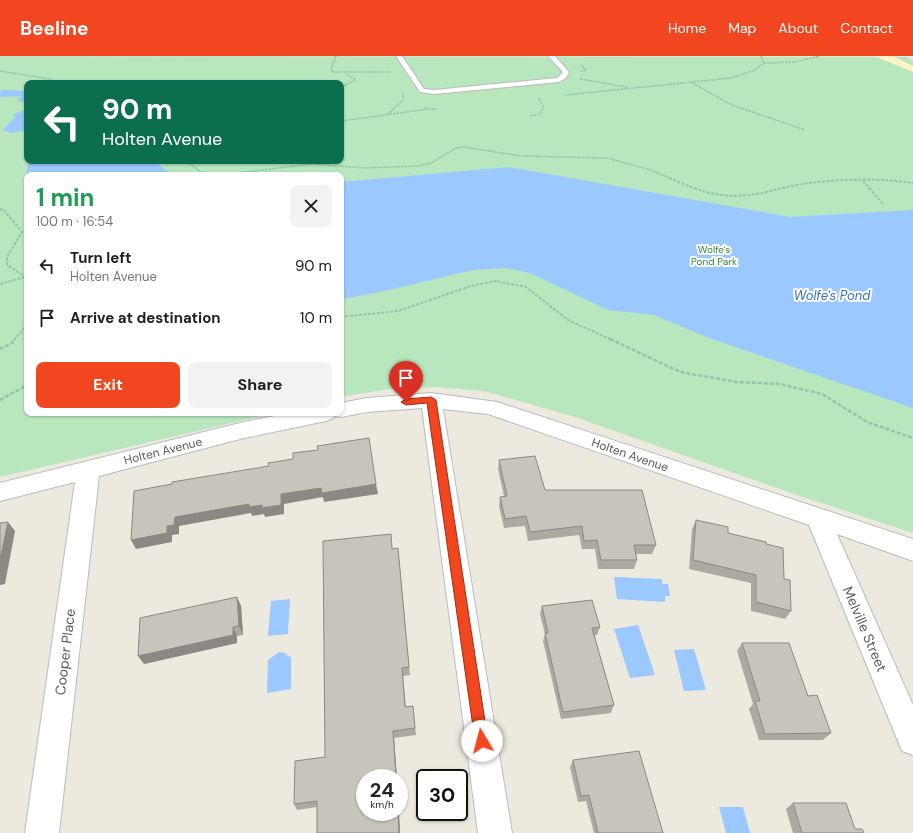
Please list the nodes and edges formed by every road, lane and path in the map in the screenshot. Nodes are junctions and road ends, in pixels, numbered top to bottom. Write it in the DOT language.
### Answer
graph roads {
  1 [pos="336,56"];
  2 [pos="400,56"];
  3 [pos="551,56"];
  4 [pos="762,56"];
  5 [pos="820,56"];
  6 [pos="817,57"];
  7 [pos="764,63"];
  8 [pos="0,71"];
  9 [pos="346,74"];
  10 [pos="394,74"];
  11 [pos="579,79"];
  12 [pos="53,80"];
  13 [pos="692,82"];
  14 [pos="344,86"];
  15 [pos="629,88"];
  16 [pos="401,89"];
  17 [pos="422,91"];
  18 [pos="561,95"];
  19 [pos="538,98"];
  20 [pos="440,108"];
  21 [pos="428,109"];
  22 [pos="387,115"];
  23 [pos="530,116"];
  24 [pos="344,121"];
  25 [pos="805,130"];
  26 [pos="189,164"];
  27 [pos="312,164"];
  28 [pos="312,164"];
  29 [pos="200,172"];
  30 [pos="245,172"];
  31 [pos="863,180"];
  32 [pos="913,183"];
  33 [pos="884,205"];
  34 [pos="0,208"];
  35 [pos="24,276"];
  36 [pos="24,278"];
  37 [pos="0,284"];
  38 [pos="344,316"];
  39 [pos="24,328"];
  40 [pos="0,349"];
  41 [pos="24,387"];
  42 [pos="0,400"];
  43 [pos="431,400"];
  44 [pos="344,409"];
  45 [pos="312,416"];
  46 [pos="913,438"];
  47 [pos="88,470"];
  48 [pos="0,492"];
  49 [pos="818,518"];
  50 [pos="913,550"];
  51 [pos="913,740"];
  52 [pos="42,833"];
  53 [pos="496,833"];
  1 -- 9 [label="path"];
  2 -- 17 [label="lane"];
  3 -- 17 [label="lane"];
  4 -- 7 [label="path"];
  5 -- 6 [label="path"];
  6 -- 7 [label="path"];
  7 -- 13 [label="path"];
  8 -- 12 [label="path"];
  9 -- 10 [label="path"];
  9 -- 14 [label="path"];
  11 -- 15 [label="path"];
  13 -- 15 [label="path"];
  13 -- 25 [label="path"];
  15 -- 18 [label="path"];
  16 -- 22 [label="path"];
  17 -- 21 [label="path"];
  19 -- 23 [label="path"];
  20 -- 21 [label="path"];
  21 -- 22 [label="path"];
  22 -- 24 [label="path"];
  26 -- 29 [label="path"];
  27 -- 30 [label="path"];
  28 -- 31 [label="path"];
  31 -- 32 [label="path"];
  31 -- 33 [label="path"];
  34 -- 35 [label="path"];
  36 -- 37 [label="path"];
  38 -- 46 [label="path"];
  39 -- 40 [label="path"];
  41 -- 42 [label="path"];
  43 -- 44 [label="street, Holten Avenue"];
  43 -- 49 [label="street, Holten Avenue"];
  43 -- 53 [label="street"];
  45 -- 47 [label="street, Holten Avenue"];
  47 -- 48 [label="street, Holten Avenue"];
  47 -- 52 [label="street, Cooper Place"];
  49 -- 50 [label="street, Holten Avenue"];
  49 -- 51 [label="street, Melville Street"];
}
